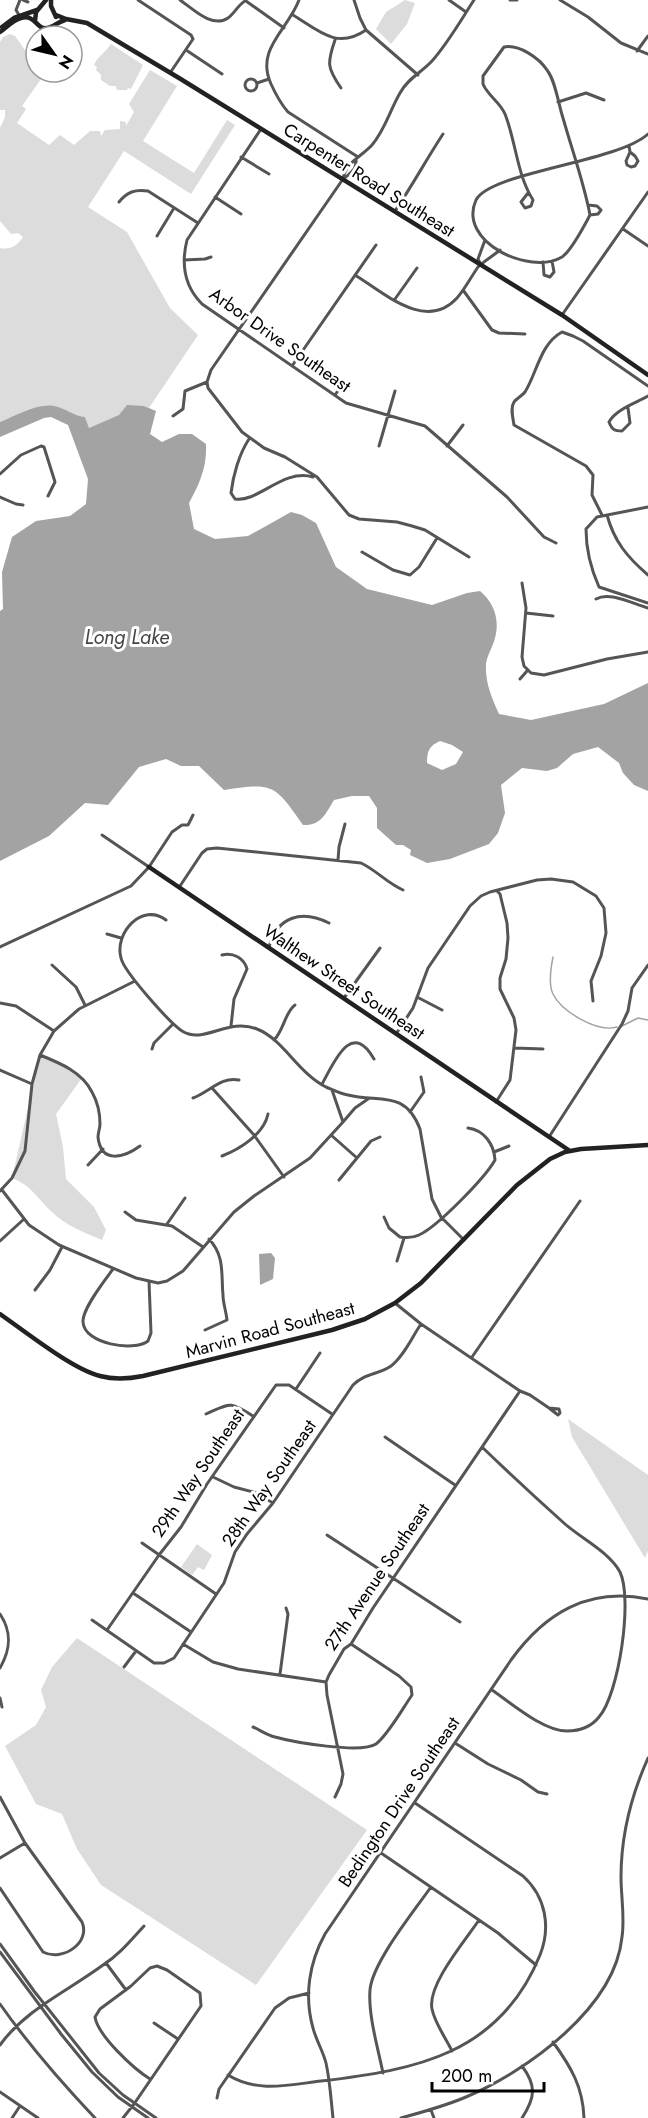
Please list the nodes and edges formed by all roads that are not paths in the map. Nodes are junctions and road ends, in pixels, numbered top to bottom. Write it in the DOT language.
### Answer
graph roads {
  1 [pos="22,0"];
  2 [pos="46,0"];
  3 [pos="51,0"];
  4 [pos="138,0"];
  5 [pos="180,0"];
  6 [pos="245,0"];
  7 [pos="300,0"];
  8 [pos="354,0"];
  9 [pos="449,0"];
  10 [pos="474,0"];
  11 [pos="510,0"];
  12 [pos="518,0"];
  13 [pos="560,0"];
  14 [pos="28,2"];
  15 [pos="39,9"];
  16 [pos="54,12"];
  17 [pos="466,12"];
  18 [pos="19,15"];
  19 [pos="292,15"];
  20 [pos="70,20"];
  21 [pos="35,21"];
  22 [pos="38,24"];
  23 [pos="54,24"];
  24 [pos="284,28"];
  25 [pos="366,30"];
  26 [pos="0,31"];
  27 [pos="648,36"];
  28 [pos="335,39"];
  29 [pos="186,50"];
  30 [pos="638,51"];
  31 [pos="648,54"];
  32 [pos="170,73"];
  33 [pos="222,74"];
  34 [pos="418,75"];
  35 [pos="269,79"];
  36 [pos="256,84"];
  37 [pos="341,88"];
  38 [pos="604,100"];
  39 [pos="558,102"];
  40 [pos="261,129"];
  41 [pos="443,134"];
  42 [pos="648,134"];
  43 [pos="629,146"];
  44 [pos="630,152"];
  45 [pos="242,157"];
  46 [pos="357,159"];
  47 [pos="575,162"];
  48 [pos="269,174"];
  49 [pos="524,177"];
  50 [pos="343,179"];
  51 [pos="648,192"];
  52 [pos="528,193"];
  53 [pos="215,197"];
  54 [pos="119,202"];
  55 [pos="588,205"];
  56 [pos="174,208"];
  57 [pos="394,212"];
  58 [pos="242,214"];
  59 [pos="590,215"];
  60 [pos="198,223"];
  61 [pos="623,229"];
  62 [pos="157,236"];
  63 [pos="485,240"];
  64 [pos="376,245"];
  65 [pos="648,246"];
  66 [pos="500,250"];
  67 [pos="211,257"];
  68 [pos="184,261"];
  69 [pos="552,261"];
  70 [pos="543,262"];
  71 [pos="480,265"];
  72 [pos="417,268"];
  73 [pos="355,275"];
  74 [pos="463,290"];
  75 [pos="395,300"];
  76 [pos="562,315"];
  77 [pos="240,330"];
  78 [pos="525,334"];
  79 [pos="292,366"];
  80 [pos="648,375"];
  81 [pos="207,382"];
  82 [pos="345,382"];
  83 [pos="648,386"];
  84 [pos="395,391"];
  85 [pos="335,396"];
  86 [pos="648,396"];
  87 [pos="628,408"];
  88 [pos="389,415"];
  89 [pos="173,416"];
  90 [pos="463,425"];
  91 [pos="249,439"];
  92 [pos="379,446"];
  93 [pos="447,446"];
  94 [pos="0,474"];
  95 [pos="315,477"];
  96 [pos="48,496"];
  97 [pos="0,497"];
  98 [pos="23,505"];
  99 [pos="648,507"];
  100 [pos="605,515"];
  101 [pos="437,538"];
  102 [pos="556,543"];
  103 [pos="362,552"];
  104 [pos="469,557"];
  105 [pos="648,575"];
  106 [pos="522,583"];
  107 [pos="596,599"];
  108 [pos="648,603"];
  109 [pos="648,608"];
  110 [pos="526,613"];
  111 [pos="552,616"];
  112 [pos="648,652"];
  113 [pos="527,671"];
  114 [pos="520,679"];
  115 [pos="193,815"];
  116 [pos="345,824"];
  117 [pos="102,835"];
  118 [pos="338,860"];
  119 [pos="149,867"];
  120 [pos="180,886"];
  121 [pos="403,890"];
  122 [pos="497,891"];
  123 [pos="166,921"];
  124 [pos="329,923"];
  125 [pos="107,934"];
  126 [pos="121,939"];
  127 [pos="0,946"];
  128 [pos="269,947"];
  129 [pos="380,948"];
  130 [pos="222,955"];
  131 [pos="648,964"];
  132 [pos="52,965"];
  133 [pos="135,981"];
  134 [pos="417,997"];
  135 [pos="344,998"];
  136 [pos="593,1001"];
  137 [pos="0,1003"];
  138 [pos="85,1005"];
  139 [pos="295,1005"];
  140 [pos="442,1010"];
  141 [pos="173,1024"];
  142 [pos="231,1026"];
  143 [pos="54,1031"];
  144 [pos="396,1034"];
  145 [pos="274,1040"];
  146 [pos="515,1048"];
  147 [pos="152,1049"];
  148 [pos="543,1049"];
  149 [pos="40,1055"];
  150 [pos="374,1059"];
  151 [pos="0,1070"];
  152 [pos="421,1077"];
  153 [pos="239,1080"];
  154 [pos="32,1084"];
  155 [pos="322,1084"];
  156 [pos="212,1088"];
  157 [pos="332,1090"];
  158 [pos="193,1098"];
  159 [pos="370,1098"];
  160 [pos="496,1102"];
  161 [pos="410,1112"];
  162 [pos="268,1114"];
  163 [pos="343,1122"];
  164 [pos="468,1128"];
  165 [pos="254,1135"];
  166 [pos="331,1136"];
  167 [pos="380,1137"];
  168 [pos="549,1137"];
  169 [pos="648,1145"];
  170 [pos="140,1146"];
  171 [pos="509,1146"];
  172 [pos="103,1149"];
  173 [pos="570,1151"];
  174 [pos="494,1152"];
  175 [pos="222,1156"];
  176 [pos="357,1158"];
  177 [pos="88,1165"];
  178 [pos="284,1177"];
  179 [pos="339,1180"];
  180 [pos="1,1191"];
  181 [pos="185,1198"];
  182 [pos="580,1201"];
  183 [pos="125,1212"];
  184 [pos="384,1217"];
  185 [pos="441,1217"];
  186 [pos="24,1219"];
  187 [pos="167,1224"];
  188 [pos="404,1238"];
  189 [pos="209,1239"];
  190 [pos="464,1240"];
  191 [pos="0,1241"];
  192 [pos="62,1246"];
  193 [pos="203,1247"];
  194 [pos="397,1261"];
  195 [pos="113,1269"];
  196 [pos="149,1281"];
  197 [pos="35,1290"];
  198 [pos="395,1303"];
  199 [pos="0,1314"];
  200 [pos="421,1324"];
  201 [pos="205,1330"];
  202 [pos="321,1353"];
  203 [pos="472,1357"];
  204 [pos="296,1389"];
  205 [pos="520,1391"];
  206 [pos="549,1408"];
  207 [pos="206,1414"];
  208 [pos="332,1414"];
  209 [pos="253,1416"];
  210 [pos="385,1437"];
  211 [pos="482,1447"];
  212 [pos="213,1477"];
  213 [pos="456,1485"];
  214 [pos="273,1503"];
  215 [pos="327,1535"];
  216 [pos="142,1543"];
  217 [pos="159,1555"];
  218 [pos="393,1578"];
  219 [pos="133,1593"];
  220 [pos="216,1594"];
  221 [pos="624,1596"];
  222 [pos="648,1599"];
  223 [pos="286,1608"];
  224 [pos="0,1614"];
  225 [pos="92,1620"];
  226 [pos="460,1622"];
  227 [pos="107,1630"];
  228 [pos="191,1632"];
  229 [pos="183,1644"];
  230 [pos="351,1644"];
  231 [pos="136,1651"];
  232 [pos="124,1667"];
  233 [pos="0,1668"];
  234 [pos="280,1674"];
  235 [pos="326,1682"];
  236 [pos="492,1689"];
  237 [pos="0,1698"];
  238 [pos="2,1707"];
  239 [pos="253,1727"];
  240 [pos="455,1743"];
  241 [pos="338,1747"];
  242 [pos="648,1758"];
  243 [pos="547,1794"];
  244 [pos="0,1797"];
  245 [pos="334,1797"];
  246 [pos="415,1803"];
  247 [pos="25,1843"];
  248 [pos="381,1853"];
  249 [pos="0,1857"];
  250 [pos="431,1887"];
  251 [pos="0,1888"];
  252 [pos="479,1920"];
  253 [pos="144,1926"];
  254 [pos="0,1944"];
  255 [pos="0,1952"];
  256 [pos="106,1964"];
  257 [pos="536,1965"];
  258 [pos="126,1990"];
  259 [pos="309,1993"];
  260 [pos="0,2004"];
  261 [pos="42,2005"];
  262 [pos="154,2023"];
  263 [pos="16,2026"];
  264 [pos="177,2039"];
  265 [pos="553,2043"];
  266 [pos="0,2045"];
  267 [pos="452,2051"];
  268 [pos="522,2066"];
  269 [pos="383,2073"];
  270 [pos="228,2075"];
  271 [pos="150,2079"];
  272 [pos="328,2080"];
  273 [pos="0,2092"];
  274 [pos="217,2098"];
  275 [pos="133,2105"];
  276 [pos="20,2106"];
  277 [pos="431,2110"];
  278 [pos="12,2118"];
  279 [pos="38,2118"];
  280 [pos="95,2118"];
  281 [pos="123,2118"];
  282 [pos="148,2118"];
  283 [pos="156,2118"];
  284 [pos="333,2118"];
  285 [pos="401,2118"];
  286 [pos="434,2118"];
  287 [pos="522,2118"];
  288 [pos="584,2118"];
  1 -- 14 [label="street"];
  1 -- 18 [label="street"];
  2 -- 15 [label="street"];
  3 -- 16 [label="street"];
  4 -- 29 [label="street"];
  5 -- 6 [label="street"];
  6 -- 24 [label="street"];
  7 -- 19 [label="street"];
  8 -- 25 [label="street"];
  9 -- 17 [label="street"];
  10 -- 17 [label="street"];
  11 -- 12 [label="street"];
  13 -- 30 [label="street"];
  15 -- 16 [label="street"];
  15 -- 18 [label="street"];
  15 -- 21 [label="street"];
  16 -- 20 [label="street, Carpenter Road Southeast"];
  16 -- 23 [label="street"];
  17 -- 34 [label="street"];
  18 -- 26 [label="street"];
  19 -- 24 [label="street"];
  19 -- 28 [label="street"];
  20 -- 23 [label="street"];
  20 -- 32 [label="street, Carpenter Road Southeast"];
  21 -- 22 [label="street"];
  21 -- 26 [label="street"];
  24 -- 35 [label="street"];
  25 -- 28 [label="street"];
  25 -- 34 [label="street"];
  27 -- 30 [label="street"];
  28 -- 37 [label="street"];
  29 -- 32 [label="street"];
  29 -- 33 [label="street"];
  30 -- 31 [label="street"];
  32 -- 40 [label="street, Carpenter Road Southeast"];
  34 -- 46 [label="street"];
  35 -- 36 [label="street"];
  35 -- 46 [label="street"];
  38 -- 39 [label="street"];
  39 -- 47 [label="street"];
  39 -- 49 [label="street"];
  40 -- 45 [label="street"];
  40 -- 50 [label="street, Carpenter Road Southeast"];
  41 -- 57 [label="street"];
  42 -- 43 [label="street"];
  43 -- 44 [label="street"];
  43 -- 47 [label="street"];
  44 -- 44 [label="street"];
  45 -- 48 [label="street"];
  45 -- 53 [label="street"];
  46 -- 50 [label="street"];
  47 -- 49 [label="street"];
  47 -- 55 [label="street"];
  49 -- 52 [label="street"];
  49 -- 63 [label="street"];
  50 -- 57 [label="street, Carpenter Road Southeast"];
  50 -- 77 [label="street"];
  51 -- 61 [label="street"];
  52 -- 52 [label="street"];
  53 -- 58 [label="street"];
  53 -- 60 [label="street"];
  54 -- 56 [label="street"];
  55 -- 59 [label="street"];
  55 -- 59 [label="street"];
  56 -- 60 [label="street"];
  56 -- 62 [label="street"];
  57 -- 71 [label="street, Carpenter Road Southeast"];
  59 -- 69 [label="street"];
  60 -- 68 [label="street"];
  61 -- 65 [label="street"];
  61 -- 76 [label="street"];
  63 -- 66 [label="street"];
  63 -- 71 [label="street"];
  64 -- 73 [label="street"];
  66 -- 70 [label="street"];
  66 -- 71 [label="street"];
  67 -- 68 [label="street"];
  68 -- 77 [label="street, Arbor Drive Southeast"];
  69 -- 70 [label="street"];
  69 -- 70 [label="street"];
  71 -- 74 [label="street"];
  71 -- 76 [label="street, Carpenter Road Southeast"];
  72 -- 75 [label="street"];
  73 -- 75 [label="street"];
  73 -- 79 [label="street"];
  74 -- 75 [label="street"];
  74 -- 78 [label="street"];
  76 -- 80 [label="street, Carpenter Road Southeast"];
  77 -- 79 [label="street, Arbor Drive Southeast"];
  77 -- 81 [label="street"];
  79 -- 85 [label="street, Arbor Drive Southeast"];
  81 -- 89 [label="street"];
  81 -- 91 [label="street"];
  82 -- 85 [label="street"];
  83 -- 100 [label="street"];
  84 -- 88 [label="street"];
  85 -- 88 [label="street, Arbor Drive Southeast"];
  86 -- 87 [label="street"];
  87 -- 87 [label="street"];
  88 -- 92 [label="street"];
  88 -- 93 [label="street, Arbor Drive Southeast"];
  90 -- 93 [label="street"];
  91 -- 95 [label="street"];
  91 -- 95 [label="street"];
  93 -- 102 [label="street, Arbor Drive Southeast"];
  94 -- 96 [label="street"];
  95 -- 101 [label="street"];
  97 -- 98 [label="street"];
  99 -- 100 [label="street"];
  100 -- 105 [label="street"];
  100 -- 108 [label="street"];
  101 -- 103 [label="street"];
  101 -- 104 [label="street"];
  106 -- 110 [label="street"];
  107 -- 109 [label="street"];
  110 -- 111 [label="street"];
  110 -- 113 [label="street"];
  112 -- 113 [label="street"];
  113 -- 114 [label="street"];
  115 -- 119 [label="street"];
  116 -- 118 [label="street"];
  117 -- 119 [label="street, Walthew Street Southeast"];
  118 -- 120 [label="street"];
  118 -- 121 [label="street"];
  119 -- 120 [label="street, Walthew Street Southeast"];
  119 -- 127 [label="street"];
  120 -- 128 [label="street, Walthew Street Southeast"];
  122 -- 134 [label="street"];
  122 -- 136 [label="street"];
  122 -- 146 [label="street"];
  123 -- 126 [label="street"];
  124 -- 128 [label="street"];
  125 -- 126 [label="street"];
  126 -- 133 [label="street"];
  128 -- 135 [label="street, Walthew Street Southeast"];
  129 -- 135 [label="street"];
  130 -- 142 [label="street"];
  131 -- 168 [label="street"];
  132 -- 138 [label="street"];
  133 -- 138 [label="street"];
  133 -- 141 [label="street"];
  134 -- 140 [label="street"];
  134 -- 144 [label="street"];
  135 -- 144 [label="street, Walthew Street Southeast"];
  137 -- 143 [label="street"];
  138 -- 143 [label="street"];
  139 -- 145 [label="street"];
  141 -- 142 [label="street"];
  141 -- 147 [label="street"];
  142 -- 145 [label="street"];
  143 -- 149 [label="street"];
  144 -- 160 [label="street, Walthew Street Southeast"];
  145 -- 155 [label="street"];
  146 -- 148 [label="street"];
  146 -- 160 [label="street"];
  149 -- 154 [label="street"];
  149 -- 172 [label="street"];
  150 -- 155 [label="street"];
  151 -- 154 [label="street"];
  152 -- 161 [label="street"];
  153 -- 156 [label="street"];
  154 -- 180 [label="street"];
  155 -- 157 [label="street"];
  156 -- 158 [label="street"];
  156 -- 165 [label="street"];
  157 -- 159 [label="street"];
  157 -- 163 [label="street"];
  159 -- 161 [label="street"];
  159 -- 163 [label="street"];
  160 -- 168 [label="street, Walthew Street Southeast"];
  161 -- 185 [label="street"];
  162 -- 165 [label="street"];
  163 -- 166 [label="street"];
  164 -- 174 [label="street"];
  165 -- 175 [label="street"];
  165 -- 178 [label="street"];
  166 -- 176 [label="street"];
  166 -- 178 [label="street"];
  167 -- 176 [label="street"];
  168 -- 173 [label="street, Walthew Street Southeast"];
  169 -- 173 [label="street, Marvin Road Southeast"];
  170 -- 172 [label="street"];
  171 -- 174 [label="street"];
  172 -- 177 [label="street"];
  173 -- 190 [label="street, Marvin Road Southeast"];
  174 -- 185 [label="street"];
  176 -- 179 [label="street"];
  178 -- 189 [label="street"];
  180 -- 186 [label="street"];
  181 -- 187 [label="street"];
  182 -- 203 [label="street"];
  183 -- 187 [label="street"];
  184 -- 188 [label="street"];
  185 -- 188 [label="street"];
  185 -- 190 [label="street"];
  186 -- 191 [label="street"];
  186 -- 192 [label="street"];
  187 -- 193 [label="street"];
  188 -- 194 [label="street"];
  189 -- 193 [label="street"];
  189 -- 201 [label="street"];
  190 -- 198 [label="street, Marvin Road Southeast"];
  192 -- 195 [label="street"];
  192 -- 197 [label="street"];
  193 -- 196 [label="street"];
  195 -- 196 [label="street"];
  195 -- 196 [label="street"];
  198 -- 199 [label="street, Marvin Road Southeast"];
  198 -- 200 [label="street"];
  200 -- 203 [label="street"];
  200 -- 208 [label="street, 28th Way Southeast"];
  202 -- 204 [label="street"];
  203 -- 205 [label="street"];
  204 -- 208 [label="street"];
  204 -- 209 [label="street, 29th Way Southeast"];
  205 -- 206 [label="street"];
  205 -- 211 [label="street, 27th Avenue Southeast"];
  207 -- 209 [label="street"];
  208 -- 214 [label="street, 28th Way Southeast"];
  209 -- 212 [label="street, 29th Way Southeast"];
  210 -- 213 [label="street"];
  211 -- 213 [label="street, 27th Avenue Southeast"];
  211 -- 221 [label="street"];
  212 -- 214 [label="street"];
  212 -- 217 [label="street, 29th Way Southeast"];
  213 -- 218 [label="street, 27th Avenue Southeast"];
  214 -- 220 [label="street, 28th Way Southeast"];
  215 -- 218 [label="street"];
  216 -- 217 [label="street"];
  217 -- 219 [label="street, 29th Way Southeast"];
  217 -- 220 [label="street"];
  218 -- 226 [label="street"];
  218 -- 230 [label="street, 27th Avenue Southeast"];
  219 -- 227 [label="street, 29th Way Southeast"];
  219 -- 228 [label="street"];
  220 -- 228 [label="street, 28th Way Southeast"];
  221 -- 222 [label="street, Bedington Drive Southeast"];
  221 -- 236 [label="street, Bedington Drive Southeast"];
  221 -- 236 [label="street"];
  223 -- 234 [label="street"];
  224 -- 233 [label="street"];
  225 -- 227 [label="street, 28th Way Southeast"];
  227 -- 231 [label="street, 28th Way Southeast"];
  228 -- 229 [label="street, 28th Way Southeast"];
  229 -- 231 [label="street, 28th Way Southeast"];
  229 -- 234 [label="street"];
  230 -- 235 [label="street, 27th Avenue Southeast"];
  230 -- 241 [label="street"];
  231 -- 232 [label="street"];
  234 -- 235 [label="street"];
  235 -- 241 [label="street"];
  236 -- 240 [label="street, Bedington Drive Southeast"];
  237 -- 238 [label="street"];
  239 -- 241 [label="street"];
  240 -- 243 [label="street"];
  240 -- 246 [label="street, Bedington Drive Southeast"];
  241 -- 245 [label="street"];
  242 -- 265 [label="street"];
  244 -- 247 [label="street"];
  246 -- 248 [label="street, Bedington Drive Southeast"];
  246 -- 257 [label="street"];
  247 -- 249 [label="street"];
  247 -- 251 [label="street"];
  248 -- 250 [label="street"];
  248 -- 259 [label="street, Bedington Drive Southeast"];
  250 -- 252 [label="street"];
  250 -- 269 [label="street"];
  252 -- 257 [label="street"];
  252 -- 267 [label="street"];
  253 -- 256 [label="street"];
  254 -- 261 [label="street"];
  255 -- 261 [label="street"];
  256 -- 258 [label="street"];
  256 -- 261 [label="street"];
  257 -- 267 [label="street"];
  258 -- 264 [label="street"];
  258 -- 271 [label="street"];
  259 -- 270 [label="street"];
  259 -- 272 [label="street, Bedington Drive Southeast"];
  260 -- 263 [label="street"];
  261 -- 263 [label="street"];
  261 -- 275 [label="street"];
  262 -- 264 [label="street"];
  263 -- 266 [label="street"];
  263 -- 280 [label="street"];
  264 -- 271 [label="street"];
  265 -- 268 [label="street"];
  265 -- 288 [label="street"];
  267 -- 269 [label="street"];
  268 -- 277 [label="street"];
  268 -- 287 [label="street"];
  269 -- 272 [label="street"];
  270 -- 272 [label="street"];
  270 -- 274 [label="street"];
  271 -- 275 [label="street"];
  272 -- 284 [label="street, Bedington Drive Southeast"];
  273 -- 276 [label="street"];
  275 -- 281 [label="street"];
  275 -- 282 [label="street"];
  275 -- 283 [label="street"];
  276 -- 278 [label="street"];
  276 -- 279 [label="street"];
  277 -- 285 [label="street"];
  277 -- 286 [label="street"];
}
